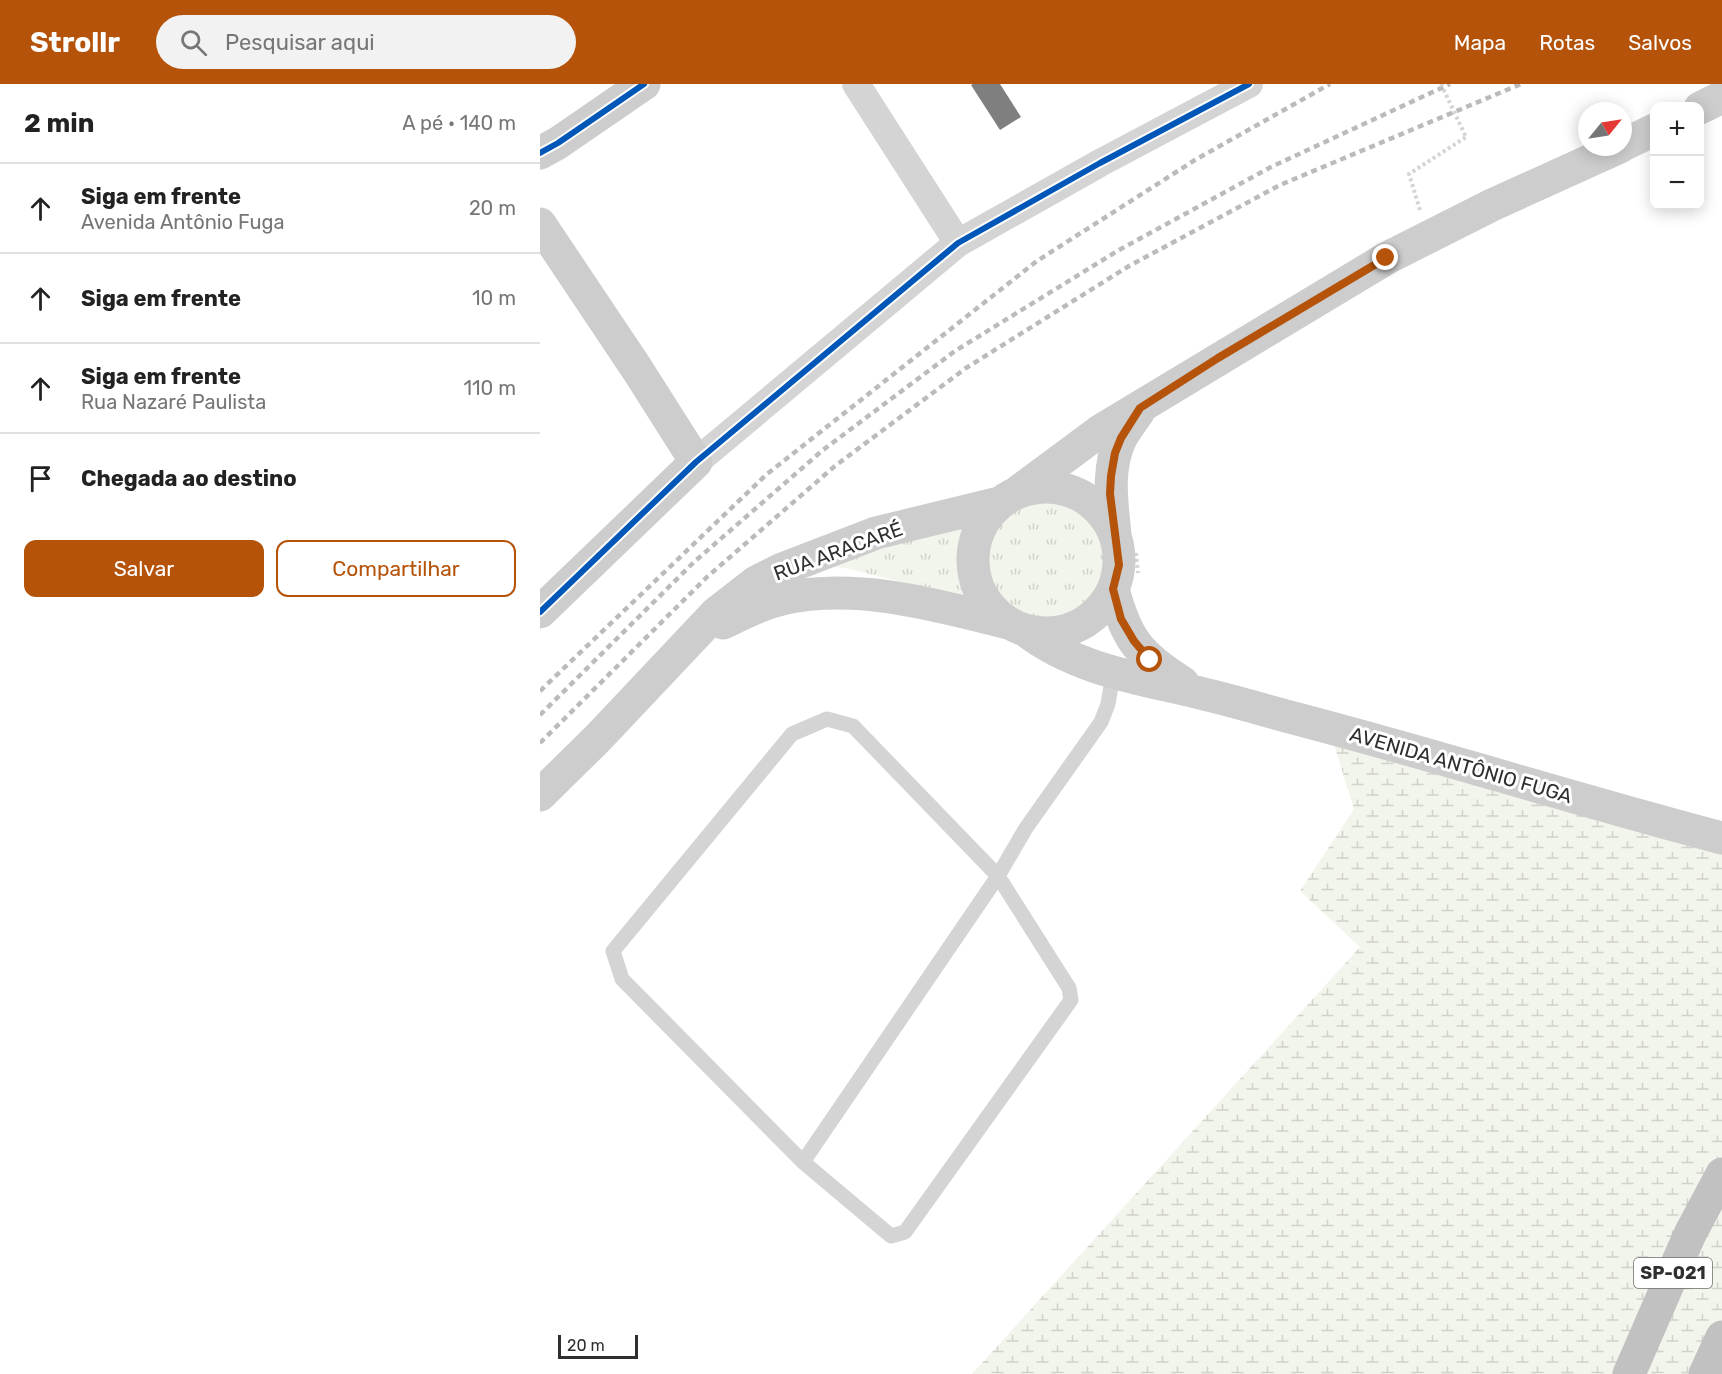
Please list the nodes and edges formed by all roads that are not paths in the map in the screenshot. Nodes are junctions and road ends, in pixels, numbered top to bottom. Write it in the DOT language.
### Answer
graph roads {
  1 [pos="644,84"];
  2 [pos="856,84"];
  3 [pos="1249,84"];
  4 [pos="1722,97"];
  5 [pos="1704,106"];
  6 [pos="1650,132"];
  7 [pos="1632,141"];
  8 [pos="540,153"];
  9 [pos="1599,156"];
  10 [pos="540,224"];
  11 [pos="958,243"];
  12 [pos="1140,408"];
  13 [pos="696,462"];
  14 [pos="1009,497"];
  15 [pos="1126,542"];
  16 [pos="1126,583"];
  17 [pos="540,612"];
  18 [pos="1017,627"];
  19 [pos="697,635"];
  20 [pos="1113,674"];
  21 [pos="1200,693"];
  22 [pos="540,795"];
  23 [pos="1722,838"];
  24 [pos="999,876"];
  25 [pos="803,1162"];
  26 [pos="1722,1174"];
  27 [pos="1722,1337"];
  28 [pos="1629,1374"];
  29 [pos="1705,1374"];
  1 -- 8 [label="main road"];
  2 -- 11 [label="street"];
  3 -- 11 [label="street"];
  4 -- 5 [label="main road"];
  6 -- 7 [label="main road"];
  9 -- 12 [label="main road"];
  10 -- 13 [label="main road"];
  11 -- 13 [label="street"];
  12 -- 14 [label="main road"];
  12 -- 15 [label="main road"];
  13 -- 17 [label="main road"];
  14 -- 15 [label="main road"];
  14 -- 18 [label="main road"];
  14 -- 19 [label="main road, RUA ARACARÉ"];
  15 -- 16 [label="main road"];
  16 -- 18 [label="main road"];
  16 -- 21 [label="main road, AVENIDA ANTÔNIO FUGA"];
  18 -- 19 [label="main road, RUA ARACARÉ"];
  18 -- 20 [label="main road, AVENIDA ANTÔNIO FUGA"];
  19 -- 22 [label="main road, RUA ARACARÉ"];
  20 -- 21 [label="main road, AVENIDA ANTÔNIO FUGA"];
  20 -- 24 [label="lane"];
  21 -- 23 [label="main road, AVENIDA ANTÔNIO FUGA"];
  24 -- 25 [label="lane"];
  24 -- 25 [label="lane"];
  24 -- 25 [label="lane"];
  26 -- 28 [label="highway, SP-021"];
  27 -- 29 [label="highway"];
}
